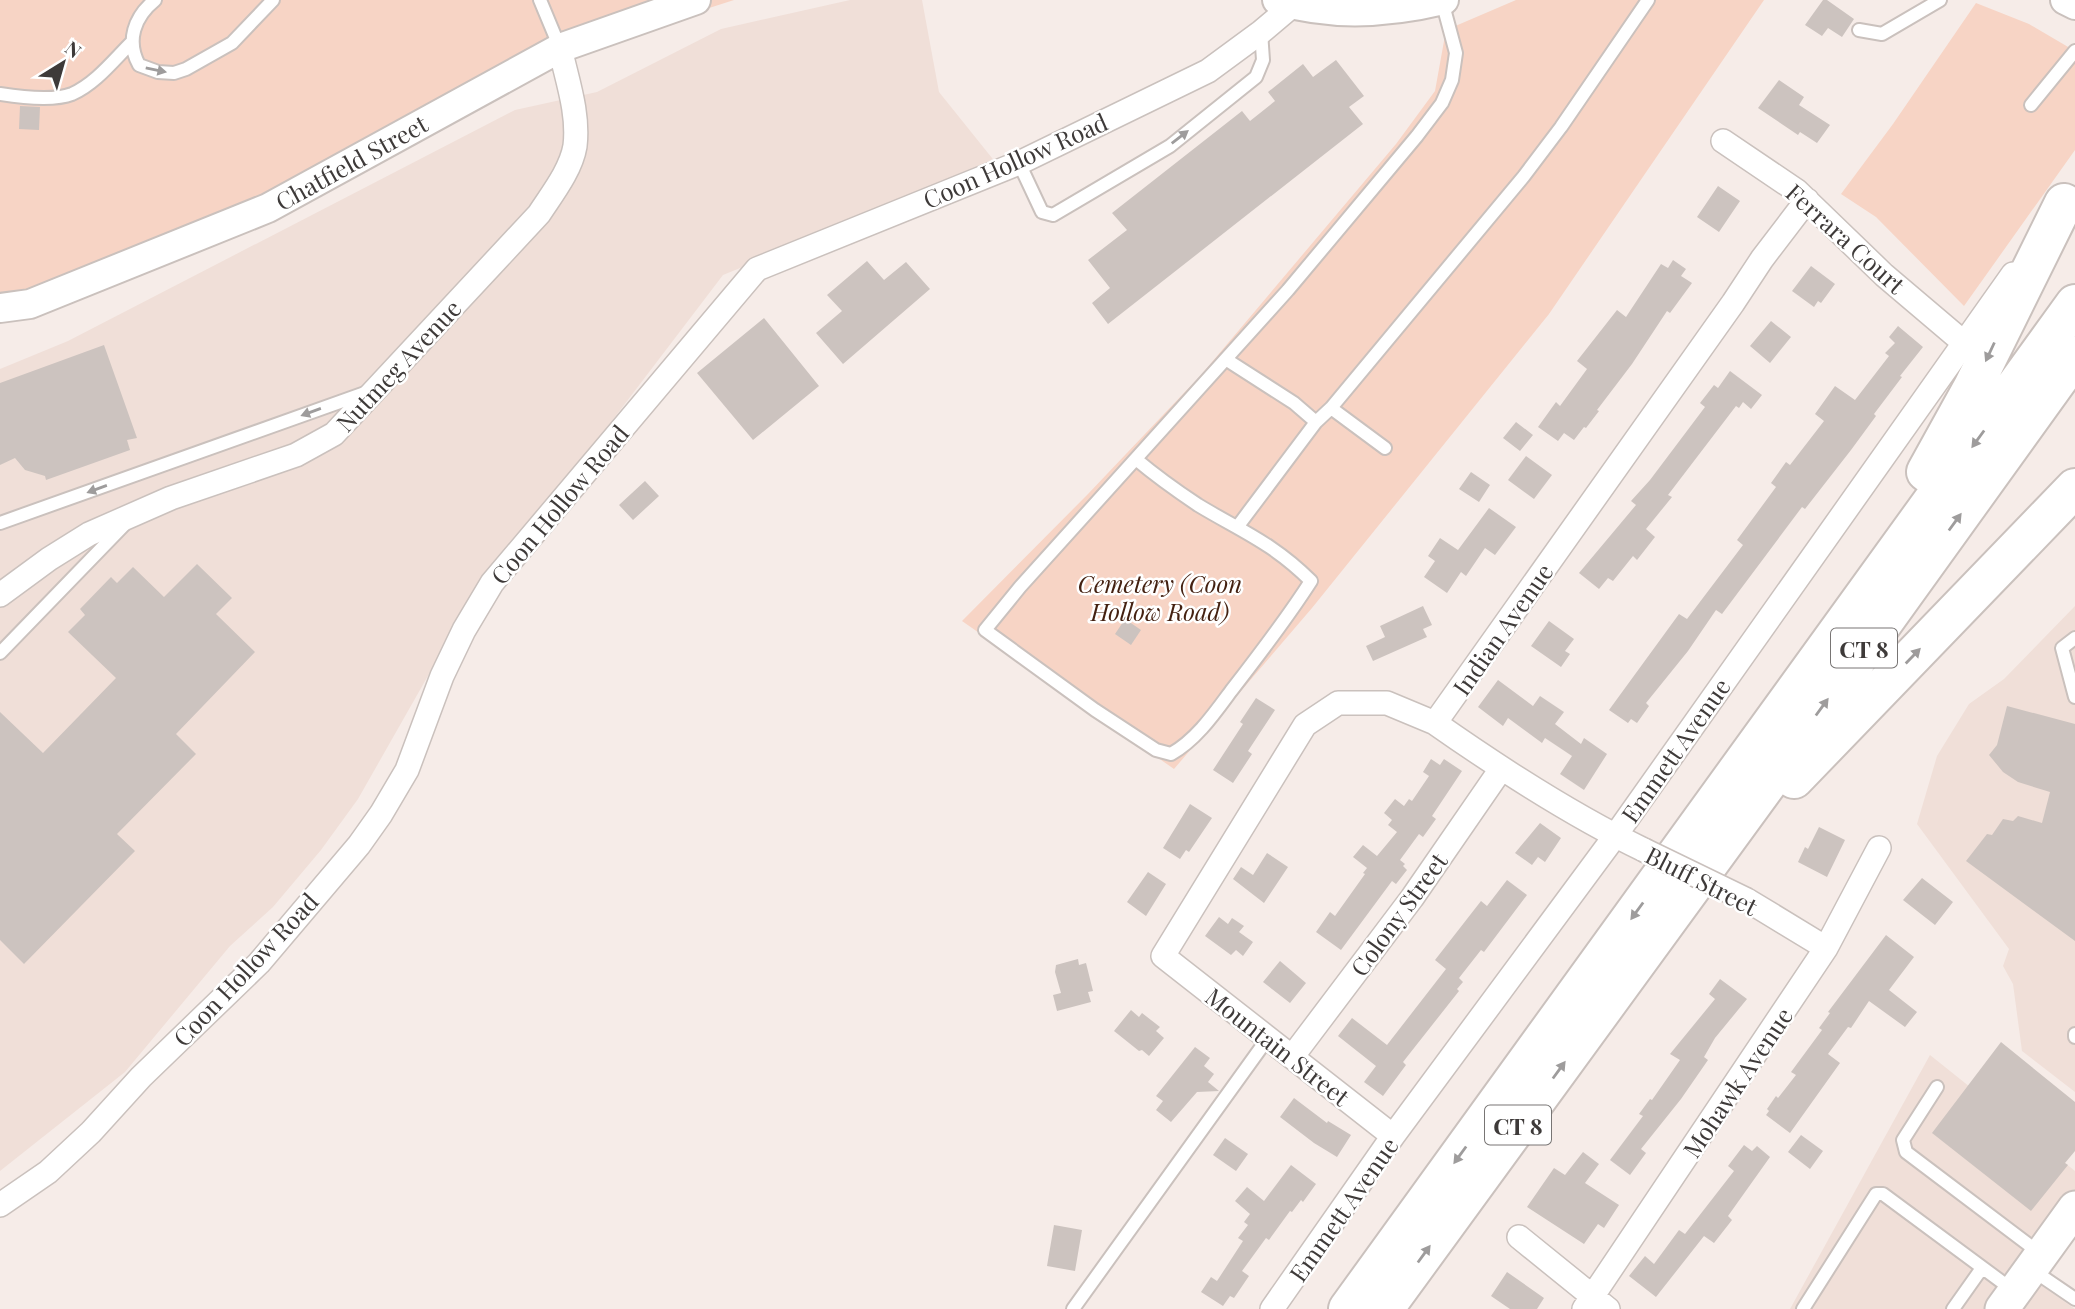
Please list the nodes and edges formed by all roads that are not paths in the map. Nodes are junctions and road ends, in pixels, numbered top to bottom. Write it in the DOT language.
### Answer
graph roads {
  1 [pos="155,0"];
  2 [pos="273,0"];
  3 [pos="540,0"];
  4 [pos="696,0"];
  5 [pos="1443,0"];
  6 [pos="1648,0"];
  7 [pos="1940,0"];
  8 [pos="2065,0"];
  9 [pos="1285,3"];
  10 [pos="2075,5"];
  11 [pos="1859,30"];
  12 [pos="1261,32"];
  13 [pos="131,43"];
  14 [pos="560,48"];
  15 [pos="2075,51"];
  16 [pos="0,94"];
  17 [pos="2031,105"];
  18 [pos="1723,141"];
  19 [pos="1019,163"];
  20 [pos="2069,196"];
  21 [pos="1807,200"];
  22 [pos="2075,304"];
  23 [pos="0,308"];
  24 [pos="1964,342"];
  25 [pos="2075,356"];
  26 [pos="1227,360"];
  27 [pos="376,389"];
  28 [pos="1331,408"];
  29 [pos="1315,422"];
  30 [pos="1385,448"];
  31 [pos="1137,460"];
  32 [pos="2075,488"];
  33 [pos="134,514"];
  34 [pos="0,523"];
  35 [pos="1238,526"];
  36 [pos="0,595"];
  37 [pos="2075,638"];
  38 [pos="0,653"];
  39 [pos="2075,697"];
  40 [pos="1435,723"];
  41 [pos="1501,769"];
  42 [pos="1721,796"];
  43 [pos="1615,836"];
  44 [pos="1879,848"];
  45 [pos="1653,941"];
  46 [pos="1826,948"];
  47 [pos="1268,1038"];
  48 [pos="1292,1056"];
  49 [pos="1937,1087"];
  50 [pos="1393,1136"];
  51 [pos="0,1205"];
  52 [pos="2075,1208"];
  53 [pos="1519,1237"];
  54 [pos="1982,1268"];
  55 [pos="2022,1281"];
  56 [pos="2075,1299"];
  57 [pos="1595,1305"];
  58 [pos="1073,1309"];
  59 [pos="1272,1309"];
  60 [pos="1348,1309"];
  61 [pos="1384,1309"];
  62 [pos="1803,1309"];
  63 [pos="1953,1309"];
  1 -- 13 [label="lane"];
  13 -- 2 [label="lane, one-way"];
  3 -- 14 [label="lane"];
  4 -- 14 [label="street, Chatfield Street"];
  5 -- 9 [label="street"];
  5 -- 26 [label="lane"];
  6 -- 28 [label="lane"];
  7 -- 11 [label="lane"];
  8 -- 10 [label="street"];
  9 -- 12 [label="street, Coon Hollow Road"];
  12 -- 19 [label="street, Coon Hollow Road"];
  19 -- 12 [label="lane, one-way"];
  13 -- 16 [label="lane"];
  14 -- 23 [label="street, Chatfield Street"];
  14 -- 27 [label="street, Nutmeg Avenue"];
  15 -- 17 [label="lane"];
  18 -- 21 [label="street, Ferrara Court"];
  19 -- 51 [label="street, Coon Hollow Road"];
  20 -- 24 [label="street, Emmett Avenue"];
  20 -- 42 [label="highway, one-way"];
  21 -- 24 [label="street, Ferrara Court"];
  21 -- 40 [label="street, Indian Avenue"];
  22 -- 42 [label="highway, CT 8, one-way"];
  24 -- 43 [label="street, Emmett Avenue"];
  45 -- 25 [label="highway, CT 8, one-way"];
  26 -- 29 [label="lane"];
  26 -- 31 [label="lane"];
  27 -- 33 [label="street, Nutmeg Avenue"];
  27 -- 34 [label="lane, one-way"];
  28 -- 29 [label="lane"];
  28 -- 30 [label="lane"];
  29 -- 35 [label="lane"];
  31 -- 35 [label="lane"];
  31 -- 35 [label="lane"];
  45 -- 32 [label="highway, one-way"];
  33 -- 36 [label="street, Nutmeg Avenue"];
  33 -- 38 [label="lane"];
  37 -- 39 [label="lane"];
  40 -- 41 [label="street, Bluff Street"];
  40 -- 47 [label="street, Mountain Street"];
  41 -- 43 [label="street, Bluff Street"];
  41 -- 48 [label="street, Colony Street"];
  42 -- 60 [label="highway, CT 8, one-way"];
  43 -- 46 [label="street, Bluff Street, bridge"];
  43 -- 50 [label="street, Emmett Avenue"];
  44 -- 46 [label="street, Mohawk Avenue"];
  61 -- 45 [label="highway, CT 8, one-way"];
  46 -- 57 [label="street, Mohawk Avenue"];
  47 -- 48 [label="street, Mountain Street"];
  47 -- 58 [label="lane"];
  48 -- 50 [label="street, Mountain Street"];
  49 -- 55 [label="lane"];
  50 -- 59 [label="street, Emmett Avenue"];
  52 -- 55 [label="main road"];
  53 -- 57 [label="street"];
  54 -- 55 [label="lane"];
  54 -- 62 [label="lane"];
  54 -- 63 [label="lane"];
  55 -- 56 [label="lane"];
}
